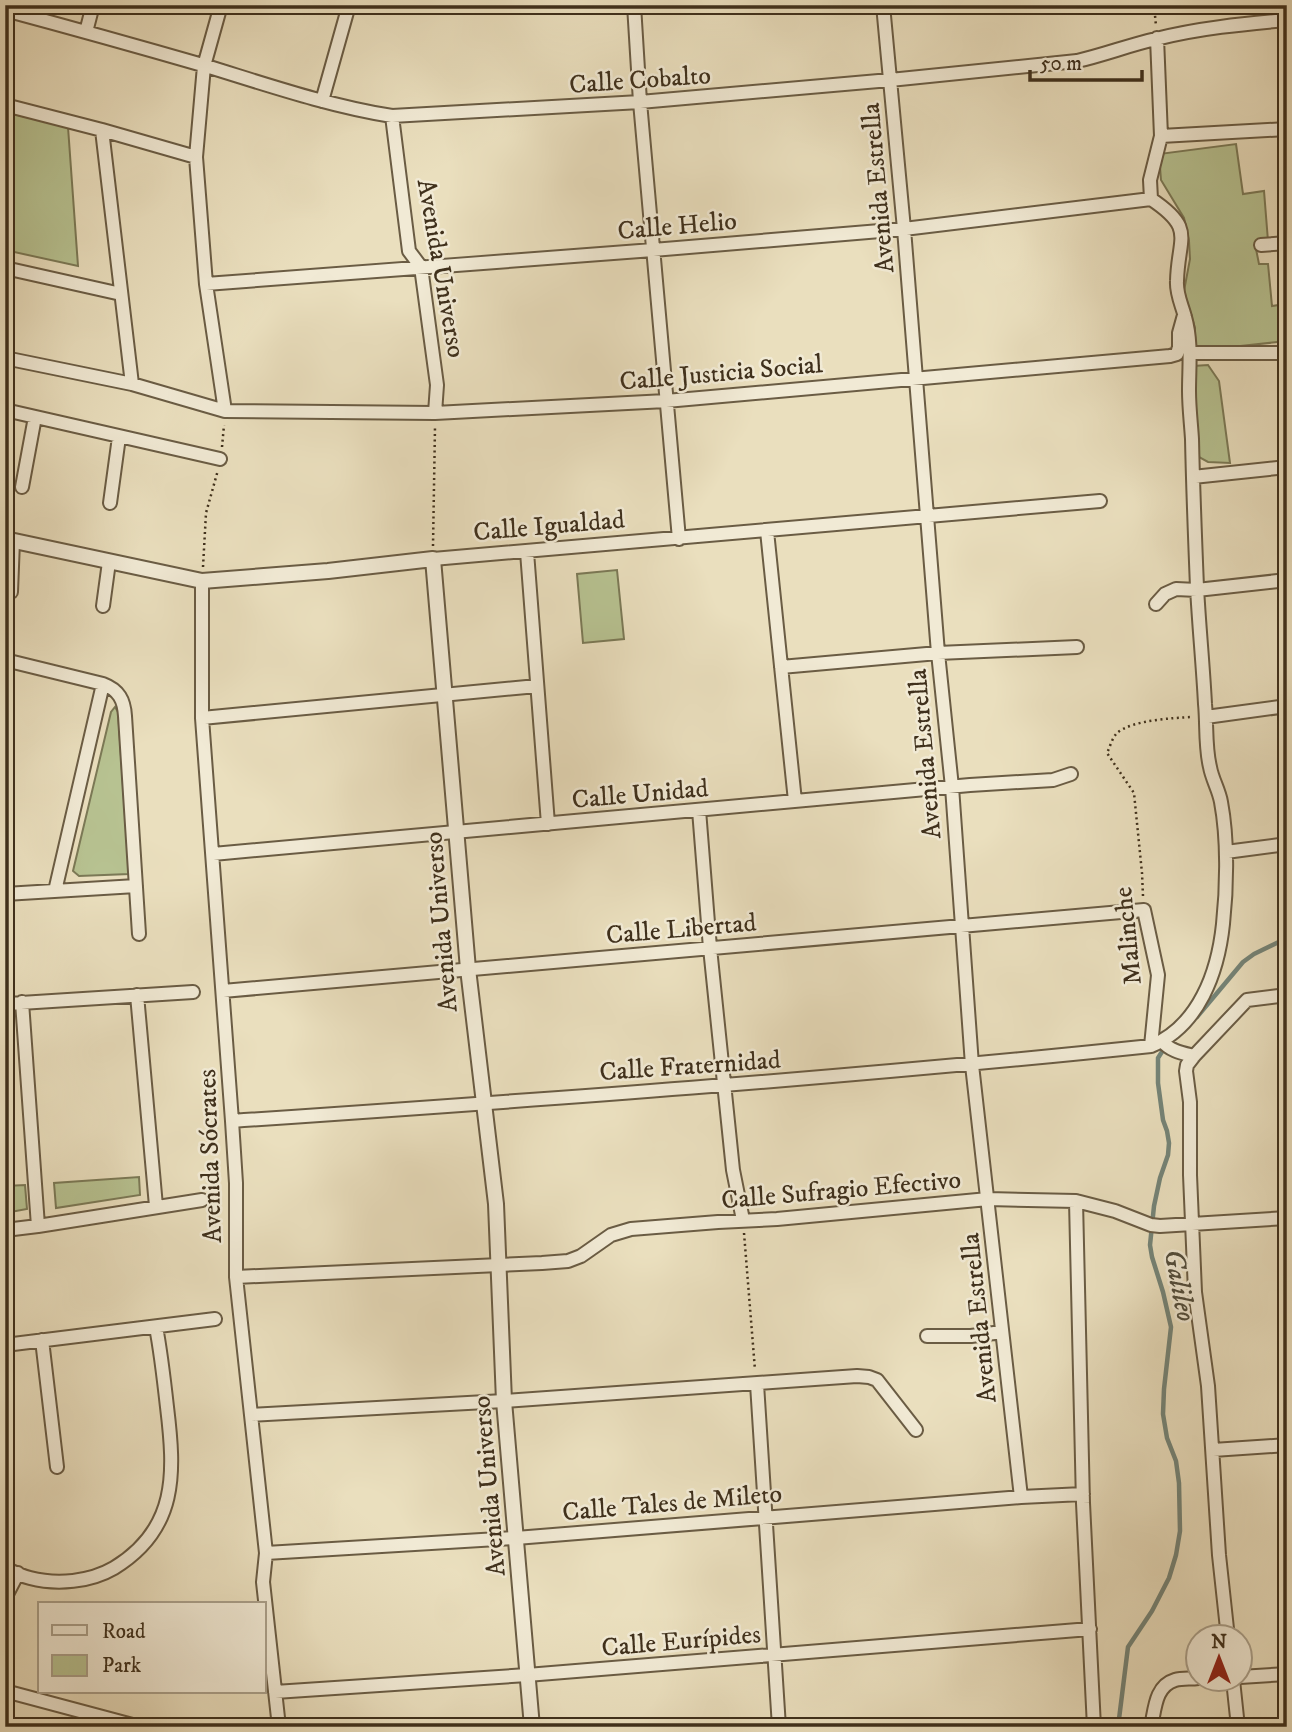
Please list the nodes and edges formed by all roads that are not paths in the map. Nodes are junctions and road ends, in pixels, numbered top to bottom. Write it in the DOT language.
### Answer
graph roads {
  1 [pos="93,5"];
  2 [pos="221,5"];
  3 [pos="349,5"];
  4 [pos="634,5"];
  5 [pos="883,5"];
  6 [pos="5,10"];
  7 [pos="1287,20"];
  8 [pos="86,32"];
  9 [pos="1157,38"];
  10 [pos="204,66"];
  11 [pos="890,80"];
  12 [pos="322,102"];
  13 [pos="640,102"];
  14 [pos="5,105"];
  15 [pos="392,116"];
  16 [pos="102,130"];
  17 [pos="1287,130"];
  18 [pos="1161,136"];
  19 [pos="196,157"];
  20 [pos="1151,199"];
  21 [pos="904,229"];
  22 [pos="1287,243"];
  23 [pos="1261,245"];
  24 [pos="653,250"];
  25 [pos="421,267"];
  26 [pos="5,268"];
  27 [pos="206,284"];
  28 [pos="121,294"];
  29 [pos="1184,313"];
  30 [pos="1190,353"];
  31 [pos="1287,353"];
  32 [pos="5,358"];
  33 [pos="915,379"];
  34 [pos="132,384"];
  35 [pos="666,401"];
  36 [pos="5,410"];
  37 [pos="225,411"];
  38 [pos="435,413"];
  39 [pos="35,417"];
  40 [pos="119,437"];
  41 [pos="220,459"];
  42 [pos="1287,467"];
  43 [pos="1193,477"];
  44 [pos="22,487"];
  45 [pos="1100,501"];
  46 [pos="110,503"];
  47 [pos="926,517"];
  48 [pos="767,531"];
  49 [pos="679,539"];
  50 [pos="9,540"];
  51 [pos="527,552"];
  52 [pos="433,559"];
  53 [pos="108,562"];
  54 [pos="1287,580"];
  55 [pos="202,581"];
  56 [pos="1197,590"];
  57 [pos="10,592"];
  58 [pos="1156,604"];
  59 [pos="103,606"];
  60 [pos="1076,647"];
  61 [pos="938,653"];
  62 [pos="5,660"];
  63 [pos="781,667"];
  64 [pos="103,684"];
  65 [pos="537,686"];
  66 [pos="444,694"];
  67 [pos="1287,706"];
  68 [pos="1206,717"];
  69 [pos="202,718"];
  70 [pos="1071,775"];
  71 [pos="952,787"];
  72 [pos="795,801"];
  73 [pos="699,810"];
  74 [pos="548,824"];
  75 [pos="456,832"];
  76 [pos="1287,844"];
  77 [pos="1226,852"];
  78 [pos="213,855"];
  79 [pos="136,886"];
  80 [pos="55,891"];
  81 [pos="5,894"];
  82 [pos="1144,910"];
  83 [pos="961,926"];
  84 [pos="139,934"];
  85 [pos="710,948"];
  86 [pos="468,969"];
  87 [pos="223,991"];
  88 [pos="193,992"];
  89 [pos="137,995"];
  90 [pos="1287,995"];
  91 [pos="22,1002"];
  92 [pos="5,1003"];
  93 [pos="1157,1044"];
  94 [pos="1194,1056"];
  95 [pos="972,1065"];
  96 [pos="724,1086"];
  97 [pos="483,1104"];
  98 [pos="232,1121"];
  99 [pos="988,1199"];
  100 [pos="202,1200"];
  101 [pos="1076,1201"];
  102 [pos="156,1206"];
  103 [pos="1287,1217"];
  104 [pos="743,1220"];
  105 [pos="1192,1223"];
  106 [pos="38,1226"];
  107 [pos="5,1230"];
  108 [pos="499,1266"];
  109 [pos="236,1277"];
  110 [pos="215,1319"];
  111 [pos="156,1326"];
  112 [pos="1002,1332"];
  113 [pos="927,1336"];
  114 [pos="42,1340"];
  115 [pos="5,1345"];
  116 [pos="757,1384"];
  117 [pos="504,1401"];
  118 [pos="251,1415"];
  119 [pos="916,1430"];
  120 [pos="1287,1445"];
  121 [pos="1213,1450"];
  122 [pos="57,1467"];
  123 [pos="1083,1494"];
  124 [pos="1021,1497"];
  125 [pos="764,1517"];
  126 [pos="516,1538"];
  127 [pos="266,1553"];
  128 [pos="11,1571"];
  129 [pos="5,1598"];
  130 [pos="265,1602"];
  131 [pos="266,1610"];
  132 [pos="1227,1624"];
  133 [pos="1090,1629"];
  134 [pos="774,1655"];
  135 [pos="1287,1674"];
  136 [pos="527,1675"];
  137 [pos="1254,1676"];
  138 [pos="1184,1679"];
  139 [pos="5,1690"];
  140 [pos="275,1692"];
  141 [pos="1235,1694"];
  142 [pos="140,1727"];
  143 [pos="279,1727"];
  144 [pos="532,1727"];
  145 [pos="779,1727"];
  146 [pos="1094,1727"];
  147 [pos="1151,1727"];
  148 [pos="1238,1727"];
  1 -- 8 [label="street"];
  2 -- 10 [label="street"];
  3 -- 12 [label="street"];
  4 -- 13 [label="street"];
  5 -- 11 [label="street, Avenida Estrella"];
  6 -- 8 [label="street, Calle Cobalto"];
  7 -- 9 [label="street, Calle Cobalto"];
  8 -- 10 [label="street, Calle Cobalto"];
  9 -- 11 [label="street, Calle Cobalto"];
  9 -- 18 [label="street"];
  10 -- 12 [label="street, Calle Cobalto"];
  10 -- 19 [label="street"];
  11 -- 13 [label="street, Calle Cobalto"];
  11 -- 21 [label="street, Avenida Estrella"];
  12 -- 15 [label="street, Calle Cobalto"];
  13 -- 15 [label="street, Calle Cobalto"];
  13 -- 24 [label="street"];
  14 -- 16 [label="street"];
  15 -- 25 [label="street, Avenida Universo"];
  16 -- 19 [label="street"];
  16 -- 28 [label="street"];
  17 -- 18 [label="street"];
  18 -- 20 [label="street"];
  19 -- 27 [label="street"];
  20 -- 21 [label="street, Calle Helio"];
  20 -- 29 [label="street"];
  21 -- 24 [label="street, Calle Helio"];
  21 -- 33 [label="street, Avenida Estrella"];
  22 -- 23 [label="street"];
  24 -- 25 [label="street, Calle Helio"];
  24 -- 35 [label="street"];
  25 -- 27 [label="street, Calle Helio"];
  25 -- 38 [label="street, Avenida Universo"];
  26 -- 28 [label="street"];
  27 -- 37 [label="street"];
  28 -- 34 [label="street"];
  29 -- 30 [label="street"];
  29 -- 33 [label="street, Calle Justicia Social"];
  30 -- 31 [label="street"];
  30 -- 43 [label="street"];
  32 -- 34 [label="street, Calle Justicia Social"];
  33 -- 35 [label="street, Calle Justicia Social"];
  33 -- 47 [label="street, Avenida Estrella"];
  34 -- 37 [label="street, Calle Justicia Social"];
  35 -- 38 [label="street, Calle Justicia Social"];
  35 -- 49 [label="street"];
  36 -- 39 [label="street"];
  37 -- 38 [label="street, Calle Justicia Social"];
  39 -- 40 [label="street"];
  39 -- 44 [label="street"];
  40 -- 41 [label="street"];
  40 -- 46 [label="street"];
  42 -- 43 [label="street"];
  43 -- 56 [label="street"];
  45 -- 47 [label="street, Calle Igualdad"];
  47 -- 48 [label="street, Calle Igualdad"];
  47 -- 61 [label="street, Avenida Estrella"];
  48 -- 49 [label="street, Calle Igualdad"];
  48 -- 63 [label="street"];
  49 -- 51 [label="street, Calle Igualdad"];
  50 -- 53 [label="street, Calle Igualdad"];
  50 -- 57 [label="street"];
  51 -- 52 [label="street, Calle Igualdad"];
  51 -- 65 [label="street"];
  52 -- 55 [label="street, Calle Igualdad"];
  52 -- 66 [label="street, Avenida Universo"];
  53 -- 55 [label="street, Calle Igualdad"];
  53 -- 59 [label="street"];
  54 -- 56 [label="street"];
  55 -- 69 [label="street, Avenida Sócrates"];
  56 -- 58 [label="street"];
  56 -- 68 [label="street"];
  60 -- 61 [label="street"];
  61 -- 63 [label="street"];
  61 -- 71 [label="street, Avenida Estrella"];
  62 -- 64 [label="street"];
  63 -- 72 [label="street"];
  64 -- 79 [label="street"];
  64 -- 80 [label="street"];
  65 -- 66 [label="street"];
  65 -- 74 [label="street"];
  66 -- 69 [label="street"];
  66 -- 75 [label="street, Avenida Universo"];
  67 -- 68 [label="street"];
  68 -- 77 [label="street"];
  69 -- 78 [label="street, Avenida Sócrates"];
  70 -- 71 [label="street, Calle Unidad"];
  71 -- 72 [label="street, Calle Unidad"];
  71 -- 83 [label="street, Avenida Estrella"];
  72 -- 73 [label="street, Calle Unidad"];
  73 -- 74 [label="street, Calle Unidad"];
  73 -- 85 [label="street"];
  74 -- 75 [label="street, Calle Unidad"];
  75 -- 78 [label="street, Calle Unidad"];
  75 -- 86 [label="street, Avenida Universo"];
  76 -- 77 [label="street"];
  77 -- 93 [label="street"];
  78 -- 87 [label="street, Avenida Sócrates"];
  79 -- 80 [label="street"];
  79 -- 84 [label="street"];
  80 -- 81 [label="street"];
  82 -- 83 [label="street, Calle Libertad"];
  82 -- 93 [label="street, Malinche"];
  83 -- 85 [label="street, Calle Libertad"];
  83 -- 95 [label="street, Avenida Estrella"];
  85 -- 86 [label="street, Calle Libertad"];
  85 -- 96 [label="street"];
  86 -- 87 [label="street, Calle Libertad"];
  86 -- 97 [label="street, Avenida Universo"];
  87 -- 98 [label="street, Avenida Sócrates"];
  88 -- 89 [label="street"];
  89 -- 91 [label="street"];
  89 -- 102 [label="street"];
  90 -- 94 [label="street"];
  91 -- 92 [label="street"];
  91 -- 106 [label="street"];
  93 -- 94 [label="street"];
  93 -- 95 [label="street, Calle Fraternidad"];
  94 -- 105 [label="street"];
  95 -- 96 [label="street, Calle Fraternidad"];
  95 -- 99 [label="street, Avenida Estrella"];
  96 -- 97 [label="street, Calle Fraternidad"];
  96 -- 104 [label="street"];
  97 -- 98 [label="street, Calle Fraternidad"];
  97 -- 108 [label="street, Avenida Universo"];
  98 -- 109 [label="street, Avenida Sócrates"];
  99 -- 101 [label="street, Calle Sufragio Efectivo"];
  99 -- 104 [label="street, Calle Sufragio Efectivo"];
  99 -- 112 [label="street, Avenida Estrella"];
  100 -- 102 [label="street"];
  101 -- 105 [label="street, Calle Sufragio Efectivo"];
  101 -- 123 [label="street"];
  102 -- 106 [label="street"];
  103 -- 105 [label="street, Calle Sufragio Efectivo"];
  104 -- 108 [label="street, Calle Sufragio Efectivo"];
  105 -- 121 [label="street"];
  106 -- 107 [label="street"];
  108 -- 109 [label="street, Calle Sufragio Efectivo"];
  108 -- 117 [label="street, Avenida Universo"];
  109 -- 118 [label="street, Avenida Sócrates"];
  110 -- 111 [label="street"];
  111 -- 114 [label="street"];
  111 -- 128 [label="street"];
  112 -- 113 [label="street"];
  112 -- 124 [label="street, Avenida Estrella"];
  114 -- 115 [label="street"];
  114 -- 122 [label="street"];
  116 -- 117 [label="street"];
  116 -- 119 [label="street"];
  116 -- 125 [label="street"];
  117 -- 118 [label="street"];
  117 -- 126 [label="street, Avenida Universo"];
  118 -- 127 [label="street, Avenida Sócrates"];
  120 -- 121 [label="street"];
  121 -- 132 [label="street"];
  123 -- 124 [label="street, Calle Tales de Mileto"];
  123 -- 133 [label="street"];
  124 -- 125 [label="street, Calle Tales de Mileto"];
  125 -- 126 [label="street, Calle Tales de Mileto"];
  125 -- 134 [label="street"];
  126 -- 127 [label="street, Calle Tales de Mileto"];
  126 -- 136 [label="street, Avenida Universo"];
  127 -- 130 [label="street, Avenida Sócrates"];
  128 -- 129 [label="street"];
  131 -- 140 [label="street, Avenida Sócrates"];
  133 -- 134 [label="street, Calle Eurípides"];
  133 -- 146 [label="street"];
  134 -- 136 [label="street, Calle Eurípides"];
  134 -- 145 [label="street"];
  135 -- 137 [label="street"];
  136 -- 140 [label="street, Calle Eurípides"];
  136 -- 144 [label="street, Avenida Universo"];
  138 -- 147 [label="street"];
  139 -- 142 [label="street"];
  140 -- 143 [label="street, Avenida Sócrates"];
  141 -- 148 [label="street"];
}
